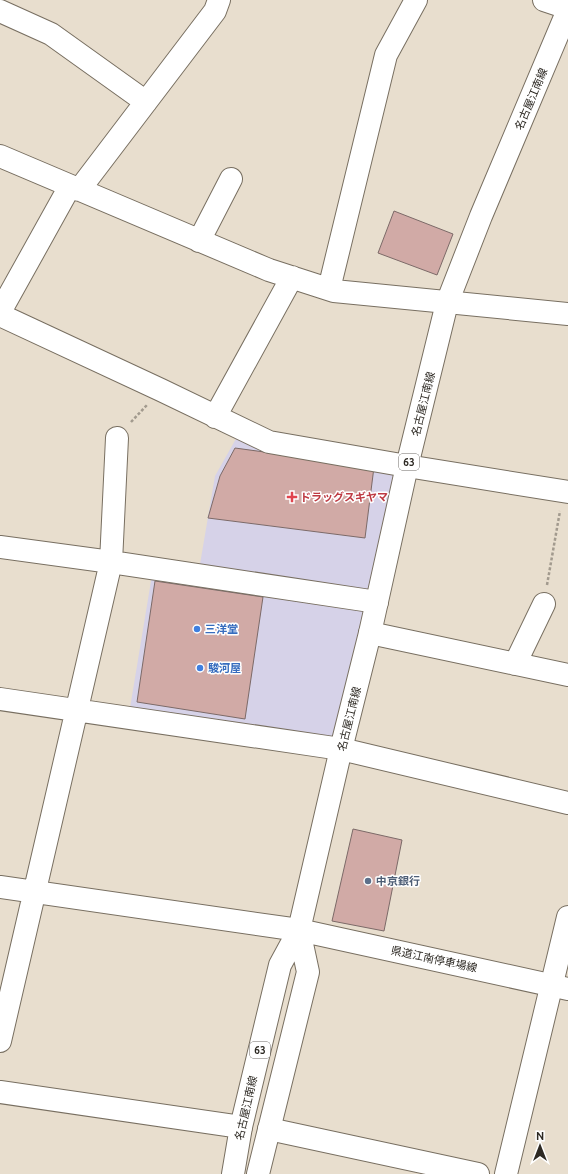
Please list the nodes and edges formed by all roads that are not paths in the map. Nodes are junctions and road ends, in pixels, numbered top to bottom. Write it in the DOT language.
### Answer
graph roads {
  1 [pos="235,0"];
  2 [pos="416,0"];
  3 [pos="544,0"];
  4 [pos="217,6"];
  5 [pos="568,9"];
  6 [pos="0,11"];
  7 [pos="146,102"];
  8 [pos="0,156"];
  9 [pos="231,179"];
  10 [pos="75,188"];
  11 [pos="199,241"];
  12 [pos="292,277"];
  13 [pos="329,289"];
  14 [pos="447,303"];
  15 [pos="0,312"];
  16 [pos="568,314"];
  17 [pos="0,315"];
  18 [pos="215,417"];
  19 [pos="117,438"];
  20 [pos="408,466"];
  21 [pos="566,492"];
  22 [pos="0,547"];
  23 [pos="111,562"];
  24 [pos="377,602"];
  25 [pos="544,604"];
  26 [pos="370,633"];
  27 [pos="515,664"];
  28 [pos="568,675"];
  29 [pos="0,699"];
  30 [pos="77,711"];
  31 [pos="341,749"];
  32 [pos="568,803"];
  33 [pos="0,887"];
  34 [pos="35,891"];
  35 [pos="568,918"];
  36 [pos="299,930"];
  37 [pos="560,987"];
  38 [pos="0,1041"];
  39 [pos="0,1092"];
  40 [pos="241,1127"];
  41 [pos="270,1129"];
  42 [pos="232,1174"];
  43 [pos="258,1174"];
  44 [pos="478,1174"];
  45 [pos="506,1174"];
  1 -- 4 [label="street"];
  2 -- 13 [label="street"];
  3 -- 5 [label="street"];
  4 -- 7 [label="street"];
  5 -- 14 [label="street, 名古屋江南線 / 63"];
  6 -- 7 [label="street"];
  7 -- 10 [label="street"];
  8 -- 10 [label="street"];
  9 -- 11 [label="street"];
  10 -- 11 [label="street"];
  10 -- 15 [label="street"];
  11 -- 12 [label="street"];
  12 -- 13 [label="street"];
  12 -- 18 [label="street"];
  13 -- 14 [label="street"];
  14 -- 16 [label="street"];
  14 -- 20 [label="street, 名古屋江南線 / 63"];
  17 -- 18 [label="street"];
  18 -- 20 [label="street"];
  19 -- 23 [label="street"];
  20 -- 21 [label="street"];
  20 -- 24 [label="street, 名古屋江南線 / 63"];
  22 -- 23 [label="street"];
  23 -- 24 [label="street"];
  23 -- 30 [label="street"];
  24 -- 26 [label="street, 名古屋江南線 / 63"];
  25 -- 27 [label="street"];
  26 -- 27 [label="street"];
  26 -- 31 [label="street, 名古屋江南線 / 63"];
  27 -- 28 [label="street"];
  29 -- 30 [label="street"];
  30 -- 31 [label="street"];
  30 -- 34 [label="street"];
  31 -- 32 [label="street"];
  31 -- 36 [label="street, 名古屋江南線 / 63"];
  33 -- 34 [label="street, 県道江南停車場線"];
  34 -- 36 [label="street, 県道江南停車場線"];
  34 -- 38 [label="street"];
  35 -- 37 [label="street"];
  36 -- 37 [label="street, 県道江南停車場線"];
  36 -- 40 [label="street, 名古屋江南線 / 63"];
  36 -- 41 [label="street, 名古屋江南線 / 63"];
  37 -- 45 [label="street"];
  39 -- 40 [label="street"];
  40 -- 42 [label="street, 名古屋江南線 / 63"];
  41 -- 43 [label="street, 名古屋江南線 / 63"];
  41 -- 44 [label="street"];
}
